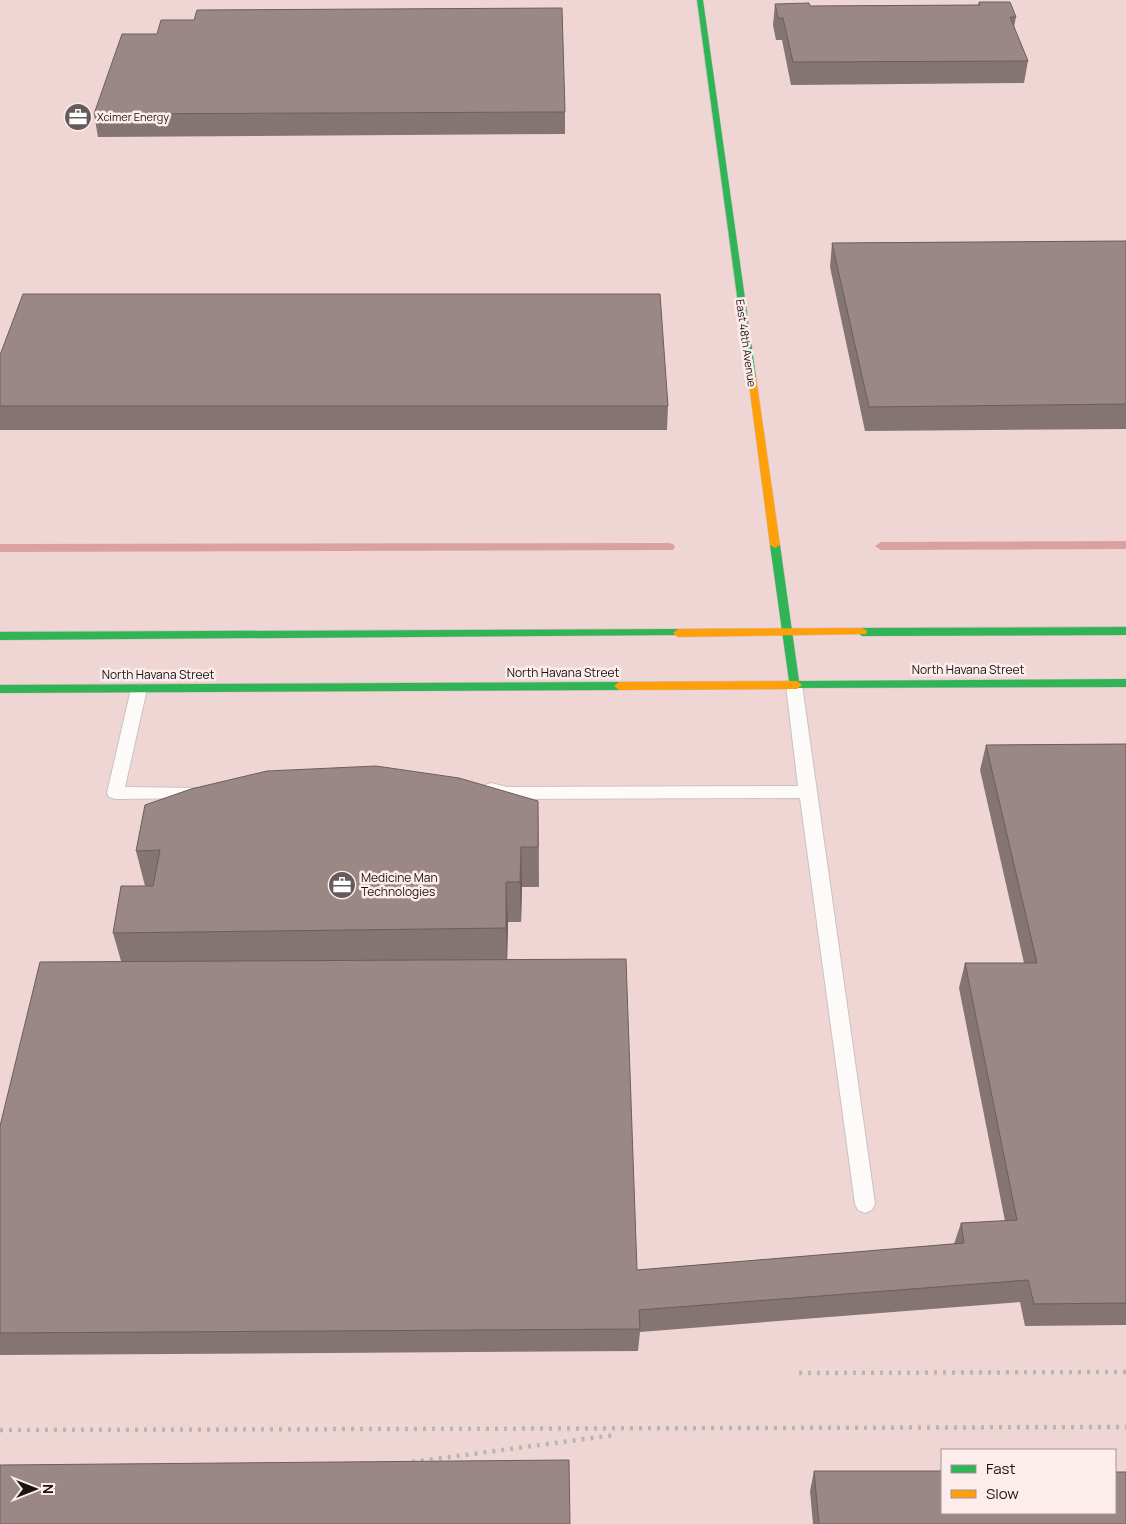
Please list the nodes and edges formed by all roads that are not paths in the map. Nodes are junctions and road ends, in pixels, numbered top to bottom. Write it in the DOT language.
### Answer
graph roads {
  1 [pos="700,0"];
  2 [pos="1126,631"];
  3 [pos="787,633"];
  4 [pos="0,636"];
  5 [pos="1126,683"];
  6 [pos="794,685"];
  7 [pos="0,689"];
  8 [pos="139,689"];
  9 [pos="475,785"];
  10 [pos="807,792"];
  11 [pos="211,795"];
  12 [pos="865,1204"];
  1 -- 3 [label="main road, East 48th Avenue"];
  2 -- 3 [label="main road"];
  3 -- 4 [label="main road"];
  3 -- 6 [label="main road, East 48th Avenue"];
  5 -- 6 [label="main road, North Havana Street"];
  6 -- 8 [label="main road, North Havana Street"];
  6 -- 10 [label="lane"];
  7 -- 8 [label="main road, North Havana Street"];
  8 -- 11 [label="lane"];
  9 -- 10 [label="lane"];
  10 -- 12 [label="lane"];
}
